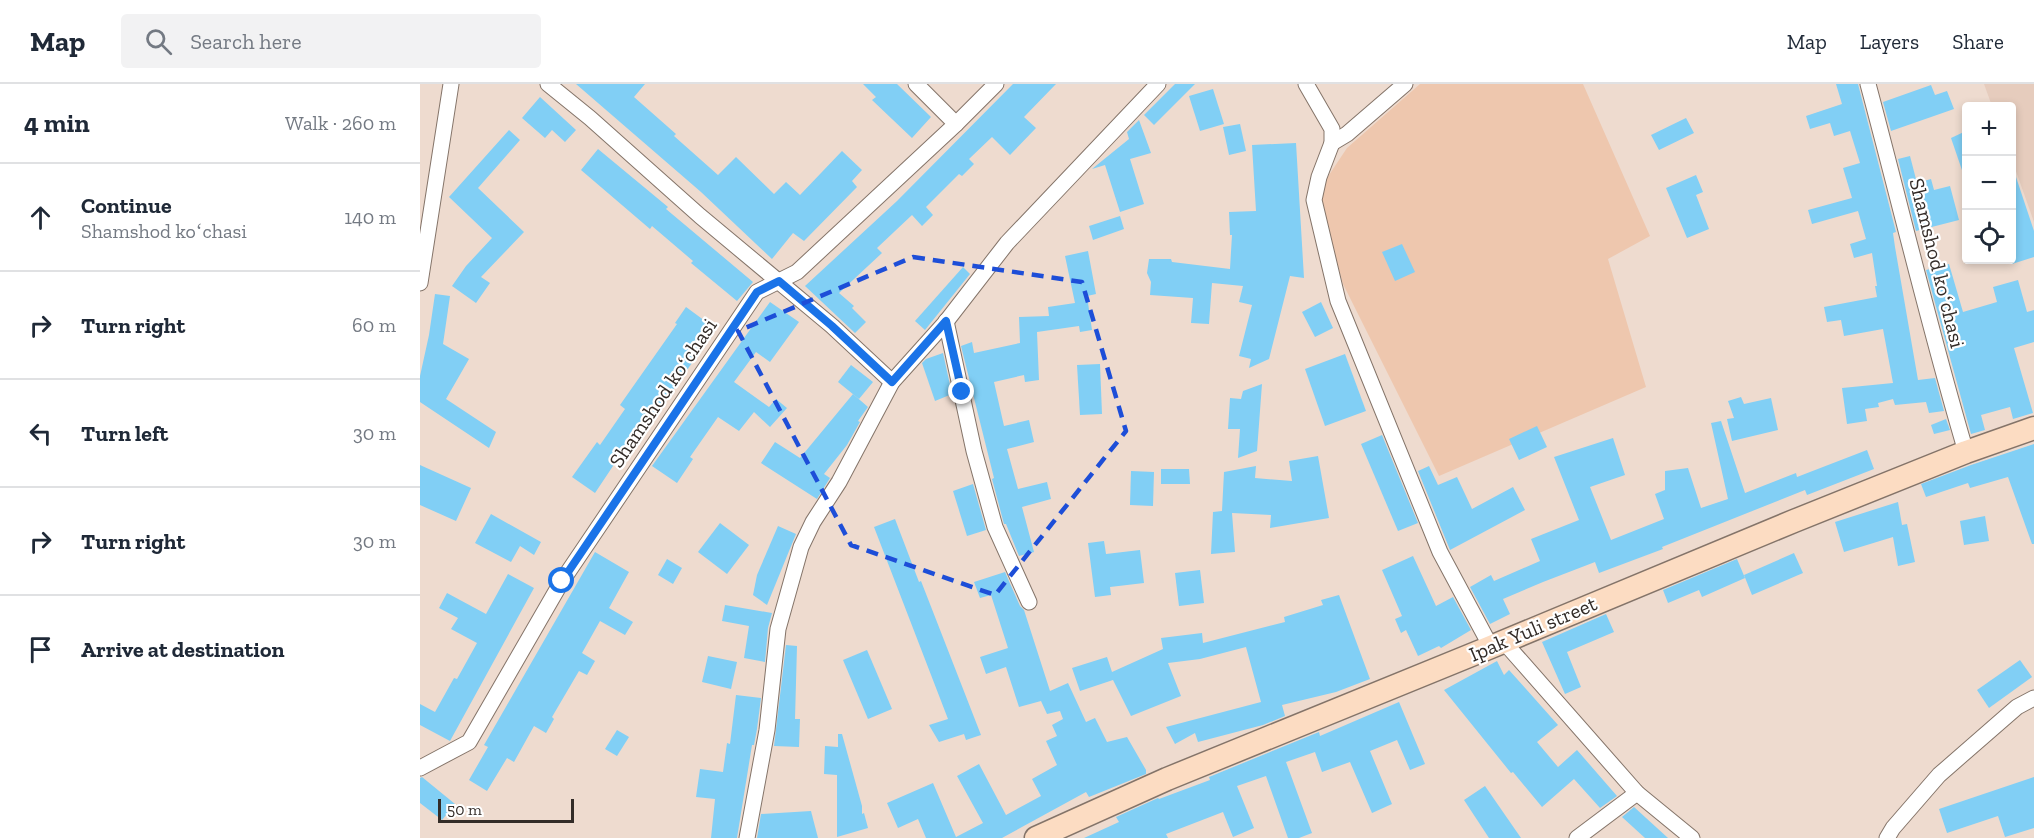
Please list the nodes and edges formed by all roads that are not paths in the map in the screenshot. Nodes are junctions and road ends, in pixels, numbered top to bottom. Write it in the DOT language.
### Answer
graph roads {
  1 [pos="451,84"];
  2 [pos="548,84"];
  3 [pos="916,84"];
  4 [pos="996,84"];
  5 [pos="1158,84"];
  6 [pos="1306,84"];
  7 [pos="1405,84"];
  8 [pos="1868,84"];
  9 [pos="956,124"];
  10 [pos="1332,143"];
  11 [pos="779,281"];
  12 [pos="420,284"];
  13 [pos="946,321"];
  14 [pos="892,382"];
  15 [pos="2034,428"];
  16 [pos="1966,452"];
  17 [pos="1029,602"];
  18 [pos="1497,645"];
  19 [pos="2034,698"];
  20 [pos="420,768"];
  21 [pos="1637,793"];
  22 [pos="747,838"];
  23 [pos="1036,838"];
  24 [pos="1577,838"];
  25 [pos="1692,838"];
  26 [pos="1887,838"];
  1 -- 12 [label="street"];
  2 -- 11 [label="street"];
  3 -- 9 [label="street"];
  4 -- 9 [label="street, Shamshod koʻchasi"];
  5 -- 13 [label="street"];
  6 -- 10 [label="street"];
  7 -- 10 [label="street"];
  8 -- 16 [label="street, Shamshod koʻchasi"];
  9 -- 11 [label="street, Shamshod koʻchasi"];
  10 -- 18 [label="street"];
  11 -- 14 [label="street"];
  11 -- 20 [label="street, Shamshod koʻchasi"];
  13 -- 14 [label="street"];
  13 -- 17 [label="street"];
  14 -- 22 [label="street"];
  15 -- 16 [label="main road, Ipak Yuli street"];
  16 -- 18 [label="main road, Ipak Yuli street"];
  18 -- 21 [label="street"];
  18 -- 23 [label="main road, Ipak Yuli street"];
  19 -- 26 [label="street"];
  21 -- 24 [label="street"];
  21 -- 25 [label="street"];
}
